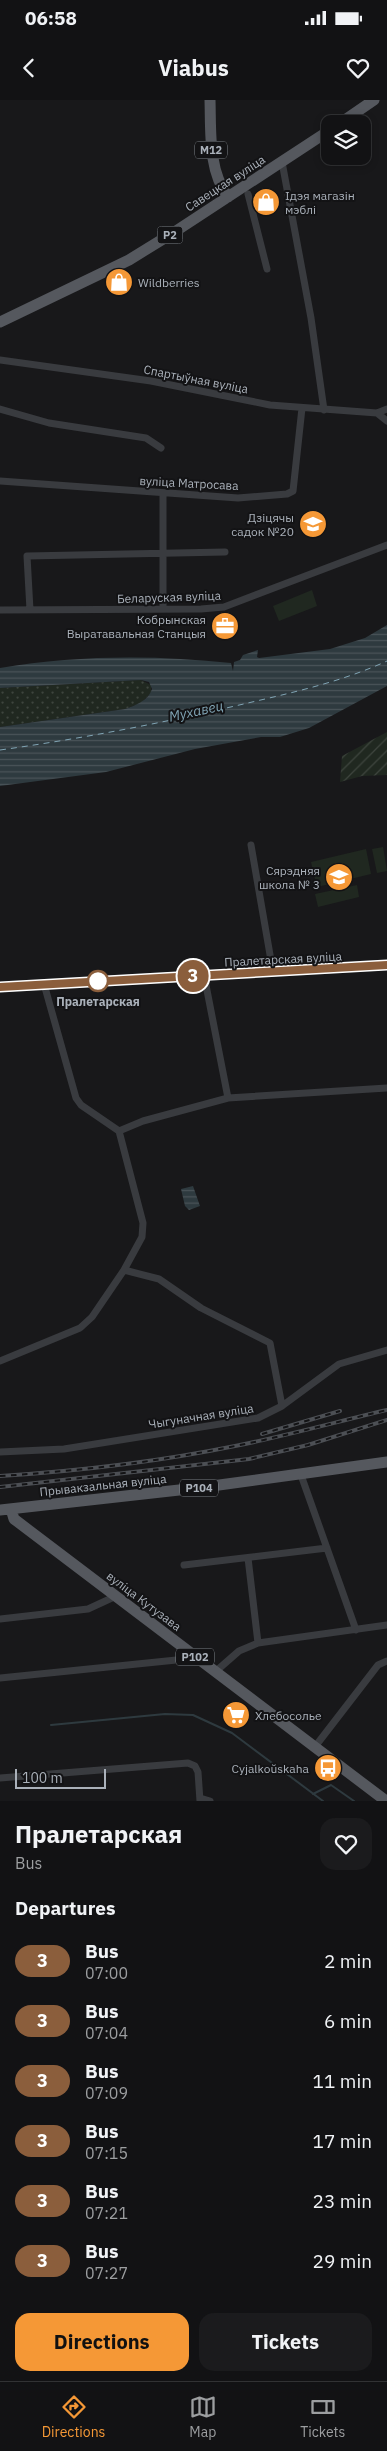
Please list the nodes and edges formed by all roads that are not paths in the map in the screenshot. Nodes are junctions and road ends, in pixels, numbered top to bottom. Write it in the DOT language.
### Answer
graph roads {
  1 [pos="210,100"];
  2 [pos="374,100"];
  3 [pos="352,115"];
  4 [pos="321,136"];
  5 [pos="282,162"];
  6 [pos="248,194"];
  7 [pos="228,197"];
  8 [pos="267,269"];
  9 [pos="0,322"];
  10 [pos="0,360"];
  11 [pos="302,408"];
  12 [pos="0,409"];
  13 [pos="387,409"];
  14 [pos="324,410"];
  15 [pos="378,413"];
  16 [pos="387,421"];
  17 [pos="161,448"];
  18 [pos="0,481"];
  19 [pos="162,494"];
  20 [pos="387,545"];
  21 [pos="225,552"];
  22 [pos="162,553"];
  23 [pos="0,610"];
  24 [pos="30,610"];
  25 [pos="162,610"];
  26 [pos="251,845"];
  27 [pos="387,965"];
  28 [pos="272,972"];
  29 [pos="204,975"];
  30 [pos="44,984"];
  31 [pos="0,987"];
  32 [pos="387,1088"];
  33 [pos="228,1098"];
  34 [pos="119,1131"];
  35 [pos="124,1270"];
  36 [pos="387,1350"];
  37 [pos="0,1361"];
  38 [pos="282,1406"];
  39 [pos="0,1452"];
  40 [pos="387,1462"];
  41 [pos="301,1475"];
  42 [pos="5,1510"];
  43 [pos="327,1548"];
  44 [pos="248,1558"];
  45 [pos="184,1565"];
  46 [pos="114,1596"];
  47 [pos="0,1619"];
  48 [pos="387,1625"];
  49 [pos="356,1630"];
  50 [pos="258,1643"];
  51 [pos="196,1658"];
  52 [pos="387,1661"];
  53 [pos="215,1672"];
  54 [pos="0,1678"];
  55 [pos="314,1748"];
  56 [pos="0,1778"];
  57 [pos="200,1799"];
  58 [pos="210,1801"];
  59 [pos="386,1801"];
  1 -- 7 [label="main road, М12"];
  2 -- 3 [label="main road"];
  4 -- 5 [label="main road, Савецкая вуліца / Р2"];
  5 -- 7 [label="main road, Савецкая вуліца / Р2"];
  5 -- 14 [label="street"];
  6 -- 8 [label="street"];
  7 -- 9 [label="main road, Савецкая вуліца / Р2"];
  10 -- 11 [label="street, Спартыўная вуліца"];
  11 -- 14 [label="street, Спартыўная вуліца"];
  11 -- 19 [label="street, вуліца Матросава"];
  12 -- 17 [label="street"];
  13 -- 15 [label="street, Спартыўная вуліца"];
  14 -- 15 [label="street, Спартыўная вуліца"];
  15 -- 16 [label="street"];
  18 -- 19 [label="street, вуліца Матросава"];
  19 -- 22 [label="street"];
  20 -- 25 [label="street, Беларуская вуліца"];
  21 -- 22 [label="street"];
  22 -- 24 [label="street"];
  22 -- 25 [label="street"];
  23 -- 24 [label="street, Беларуская вуліца"];
  24 -- 25 [label="street, Беларуская вуліца"];
  26 -- 28 [label="street"];
  27 -- 28 [label="main road, Пралетарская вуліца"];
  28 -- 29 [label="main road, Пралетарская вуліца"];
  29 -- 30 [label="main road, Пралетарская вуліца"];
  29 -- 33 [label="street"];
  30 -- 31 [label="main road, Пралетарская вуліца"];
  30 -- 34 [label="street"];
  32 -- 33 [label="street"];
  33 -- 34 [label="street"];
  34 -- 35 [label="street"];
  35 -- 37 [label="street"];
  35 -- 38 [label="street"];
  36 -- 38 [label="street, Чыгуначная вуліца"];
  38 -- 39 [label="street, Чыгуначная вуліца"];
  40 -- 41 [label="main road, Прывакзальная вуліца / Р104"];
  41 -- 42 [label="main road, Прывакзальная вуліца / Р104"];
  41 -- 43 [label="street"];
  42 -- 46 [label="main road, вуліца Кутузава / Р102"];
  43 -- 44 [label="street"];
  43 -- 49 [label="street"];
  44 -- 45 [label="street"];
  44 -- 50 [label="street"];
  46 -- 47 [label="street"];
  46 -- 51 [label="main road, вуліца Кутузава / Р102"];
  48 -- 49 [label="street"];
  49 -- 50 [label="street"];
  50 -- 53 [label="street"];
  51 -- 53 [label="main road, вуліца Кутузава / Р102"];
  51 -- 54 [label="street"];
  52 -- 55 [label="street"];
  53 -- 55 [label="main road, вуліца Кутузава / Р102"];
  55 -- 59 [label="main road, вуліца Кутузава / Р102"];
  56 -- 57 [label="street"];
  57 -- 58 [label="street"];
}
